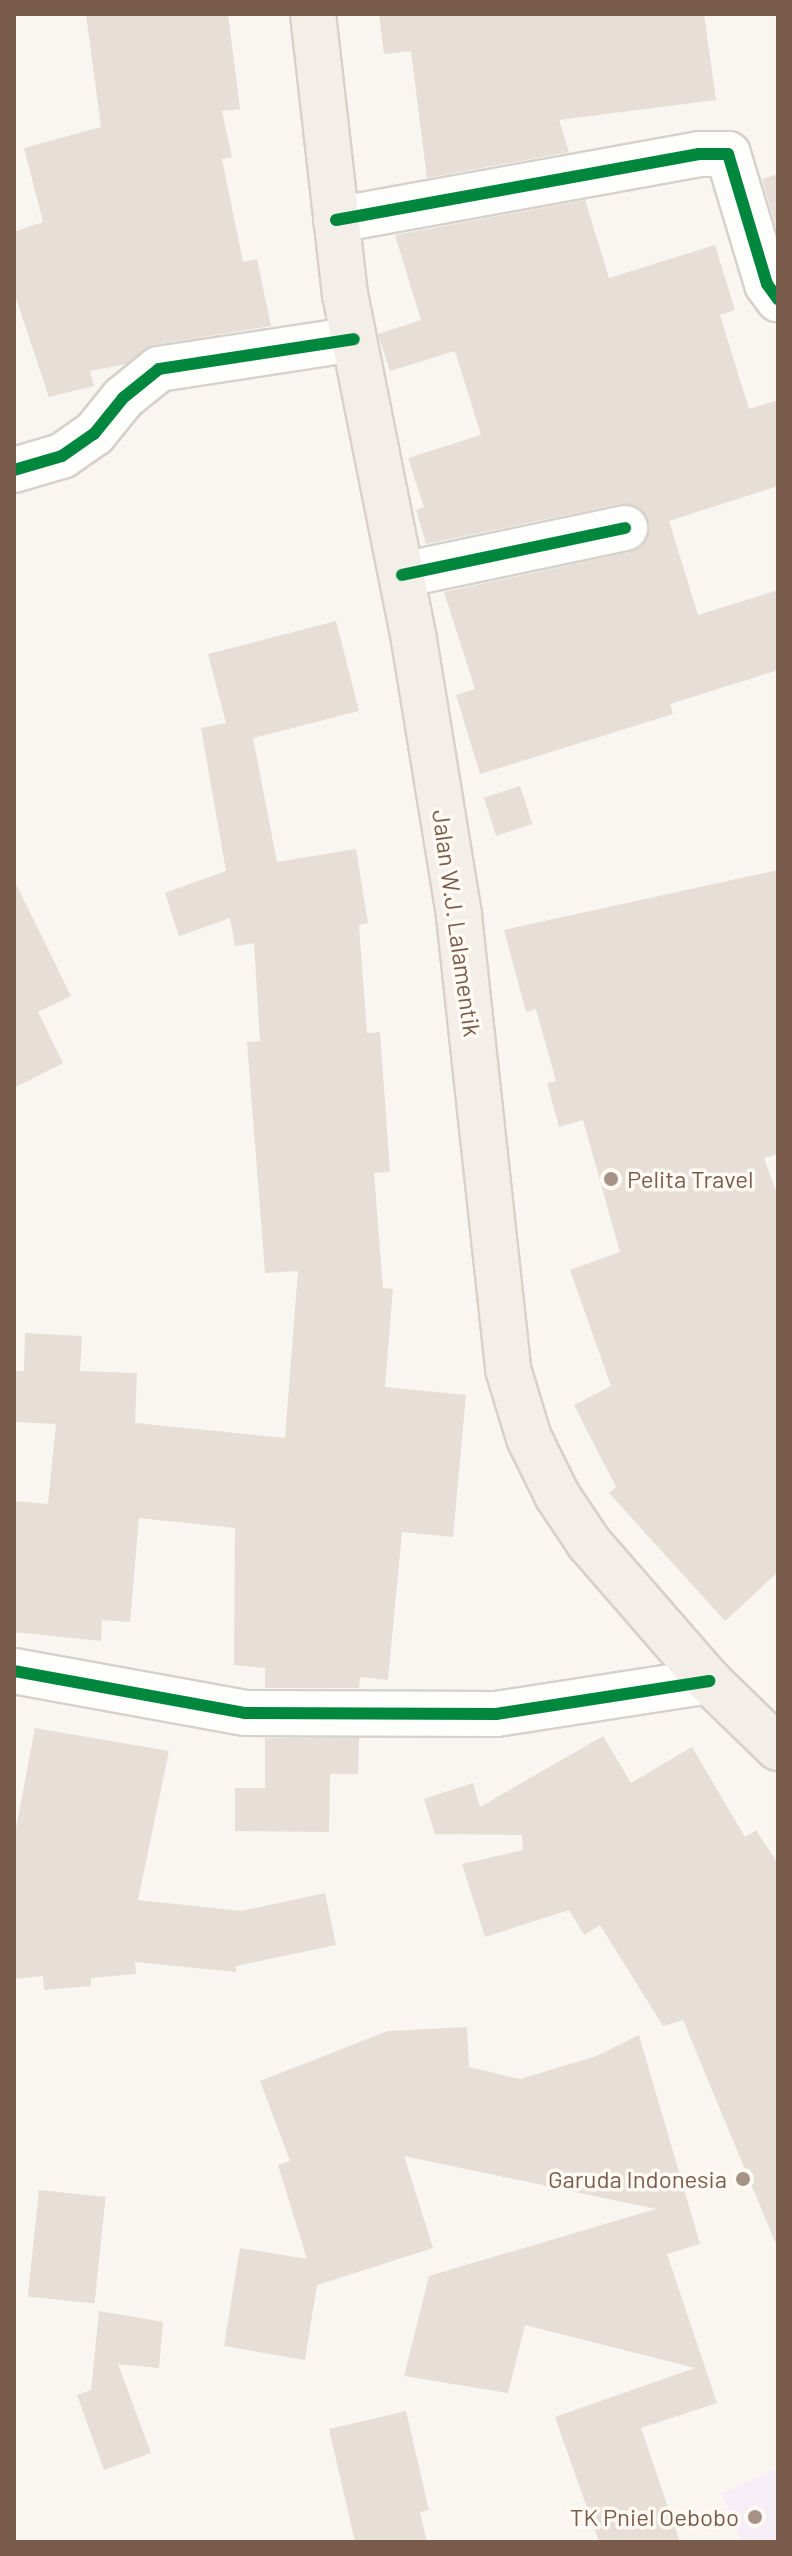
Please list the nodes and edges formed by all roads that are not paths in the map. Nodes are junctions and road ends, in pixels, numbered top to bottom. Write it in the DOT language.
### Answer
graph roads {
  1 [pos="313,14"];
  2 [pos="336,220"];
  3 [pos="778,299"];
  4 [pos="354,339"];
  5 [pos="14,470"];
  6 [pos="625,528"];
  7 [pos="402,575"];
  8 [pos="14,1671"];
  9 [pos="709,1681"];
  10 [pos="778,1748"];
  1 -- 2 [label="main road, Jalan W.J. Lalamentik"];
  2 -- 3 [label="street"];
  2 -- 4 [label="main road, Jalan W.J. Lalamentik"];
  4 -- 5 [label="street"];
  4 -- 7 [label="main road, Jalan W.J. Lalamentik"];
  6 -- 7 [label="street"];
  7 -- 9 [label="main road, Jalan W.J. Lalamentik"];
  8 -- 9 [label="street"];
  9 -- 10 [label="main road, Jalan W.J. Lalamentik"];
}
